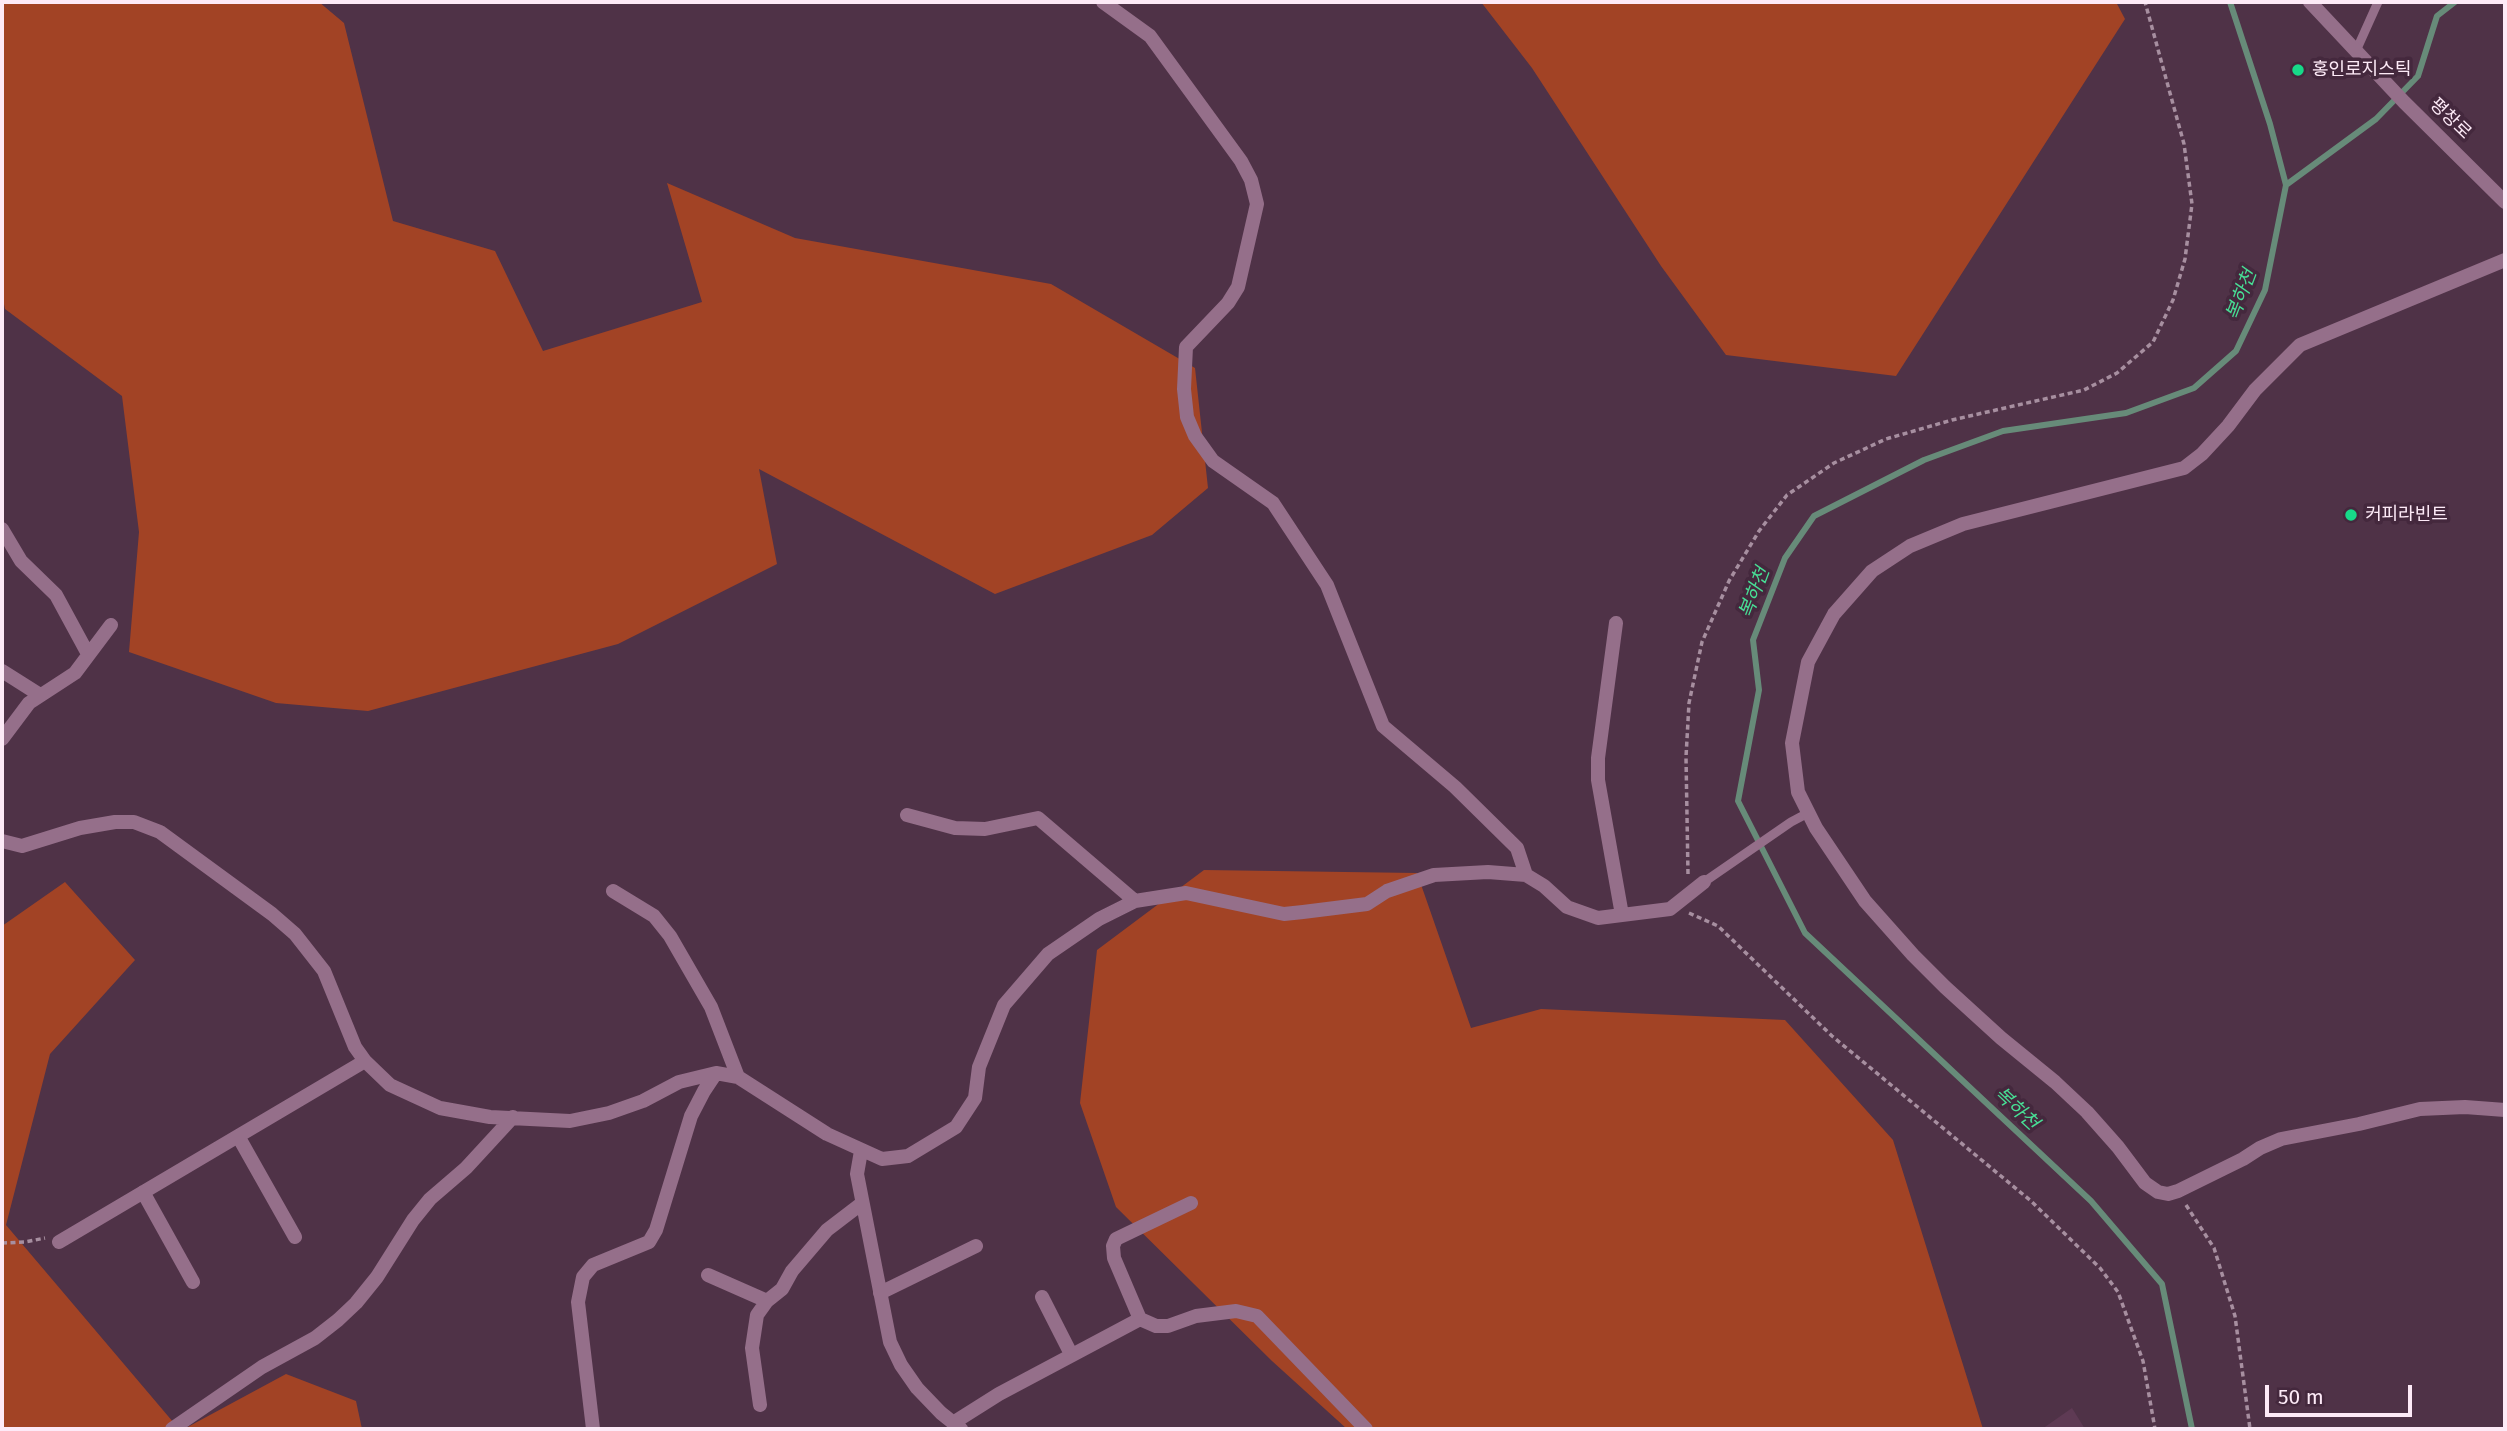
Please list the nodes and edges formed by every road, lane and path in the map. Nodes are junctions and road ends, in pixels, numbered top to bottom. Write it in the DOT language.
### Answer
graph roads {
  1 [pos="1103,2"];
  2 [pos="2145,2"];
  3 [pos="2310,2"];
  4 [pos="2378,2"];
  5 [pos="2356,51"];
  6 [pos="2505,202"];
  7 [pos="2505,260"];
  8 [pos="2,529"];
  9 [pos="1616,623"];
  10 [pos="111,625"];
  11 [pos="88,654"];
  12 [pos="2,671"];
  13 [pos="40,695"];
  14 [pos="2,739"];
  15 [pos="1808,813"];
  16 [pos="907,816"];
  17 [pos="2,841"];
  18 [pos="1526,875"];
  19 [pos="1698,886"];
  20 [pos="613,891"];
  21 [pos="1135,901"];
  22 [pos="1670,909"];
  23 [pos="1622,915"];
  24 [pos="365,1061"];
  25 [pos="716,1073"];
  26 [pos="738,1077"];
  27 [pos="2505,1110"];
  28 [pos="513,1118"];
  29 [pos="238,1136"];
  30 [pos="861,1151"];
  31 [pos="2178,1191"];
  32 [pos="144,1192"];
  33 [pos="1191,1203"];
  34 [pos="861,1204"];
  35 [pos="73,1234"];
  36 [pos="295,1237"];
  37 [pos="59,1242"];
  38 [pos="2,1243"];
  39 [pos="976,1246"];
  40 [pos="708,1275"];
  41 [pos="193,1282"];
  42 [pos="880,1293"];
  43 [pos="1042,1297"];
  44 [pos="767,1301"];
  45 [pos="1140,1319"];
  46 [pos="1071,1354"];
  47 [pos="760,1405"];
  48 [pos="957,1426"];
  49 [pos="172,1429"];
  50 [pos="593,1429"];
  51 [pos="1366,1429"];
  52 [pos="2155,1429"];
  53 [pos="2250,1429"];
  1 -- 18 [label="street"];
  2 -- 19 [label="path"];
  3 -- 5 [label="street, 평창로"];
  4 -- 5 [label="lane"];
  5 -- 6 [label="street, 평창로"];
  7 -- 15 [label="street"];
  8 -- 11 [label="street"];
  9 -- 23 [label="street"];
  10 -- 11 [label="street"];
  11 -- 13 [label="street"];
  12 -- 13 [label="street"];
  13 -- 14 [label="street"];
  15 -- 19 [label="lane"];
  15 -- 31 [label="street"];
  16 -- 21 [label="street"];
  17 -- 24 [label="street"];
  18 -- 21 [label="street"];
  18 -- 23 [label="street"];
  19 -- 22 [label="street"];
  20 -- 26 [label="street"];
  21 -- 30 [label="street"];
  22 -- 23 [label="street"];
  22 -- 52 [label="path"];
  24 -- 28 [label="street"];
  24 -- 29 [label="street"];
  25 -- 26 [label="street"];
  25 -- 28 [label="street"];
  25 -- 50 [label="street"];
  26 -- 30 [label="street"];
  27 -- 31 [label="street"];
  28 -- 49 [label="street"];
  29 -- 32 [label="street"];
  29 -- 36 [label="street"];
  30 -- 34 [label="street"];
  31 -- 53 [label="path"];
  32 -- 35 [label="street"];
  32 -- 41 [label="street"];
  33 -- 45 [label="street"];
  34 -- 42 [label="street"];
  34 -- 44 [label="street"];
  35 -- 37 [label="street"];
  35 -- 38 [label="path"];
  39 -- 42 [label="street"];
  40 -- 44 [label="street"];
  42 -- 48 [label="street"];
  43 -- 46 [label="street"];
  44 -- 47 [label="street"];
  45 -- 46 [label="street"];
  45 -- 51 [label="street"];
  46 -- 48 [label="street"];
}
